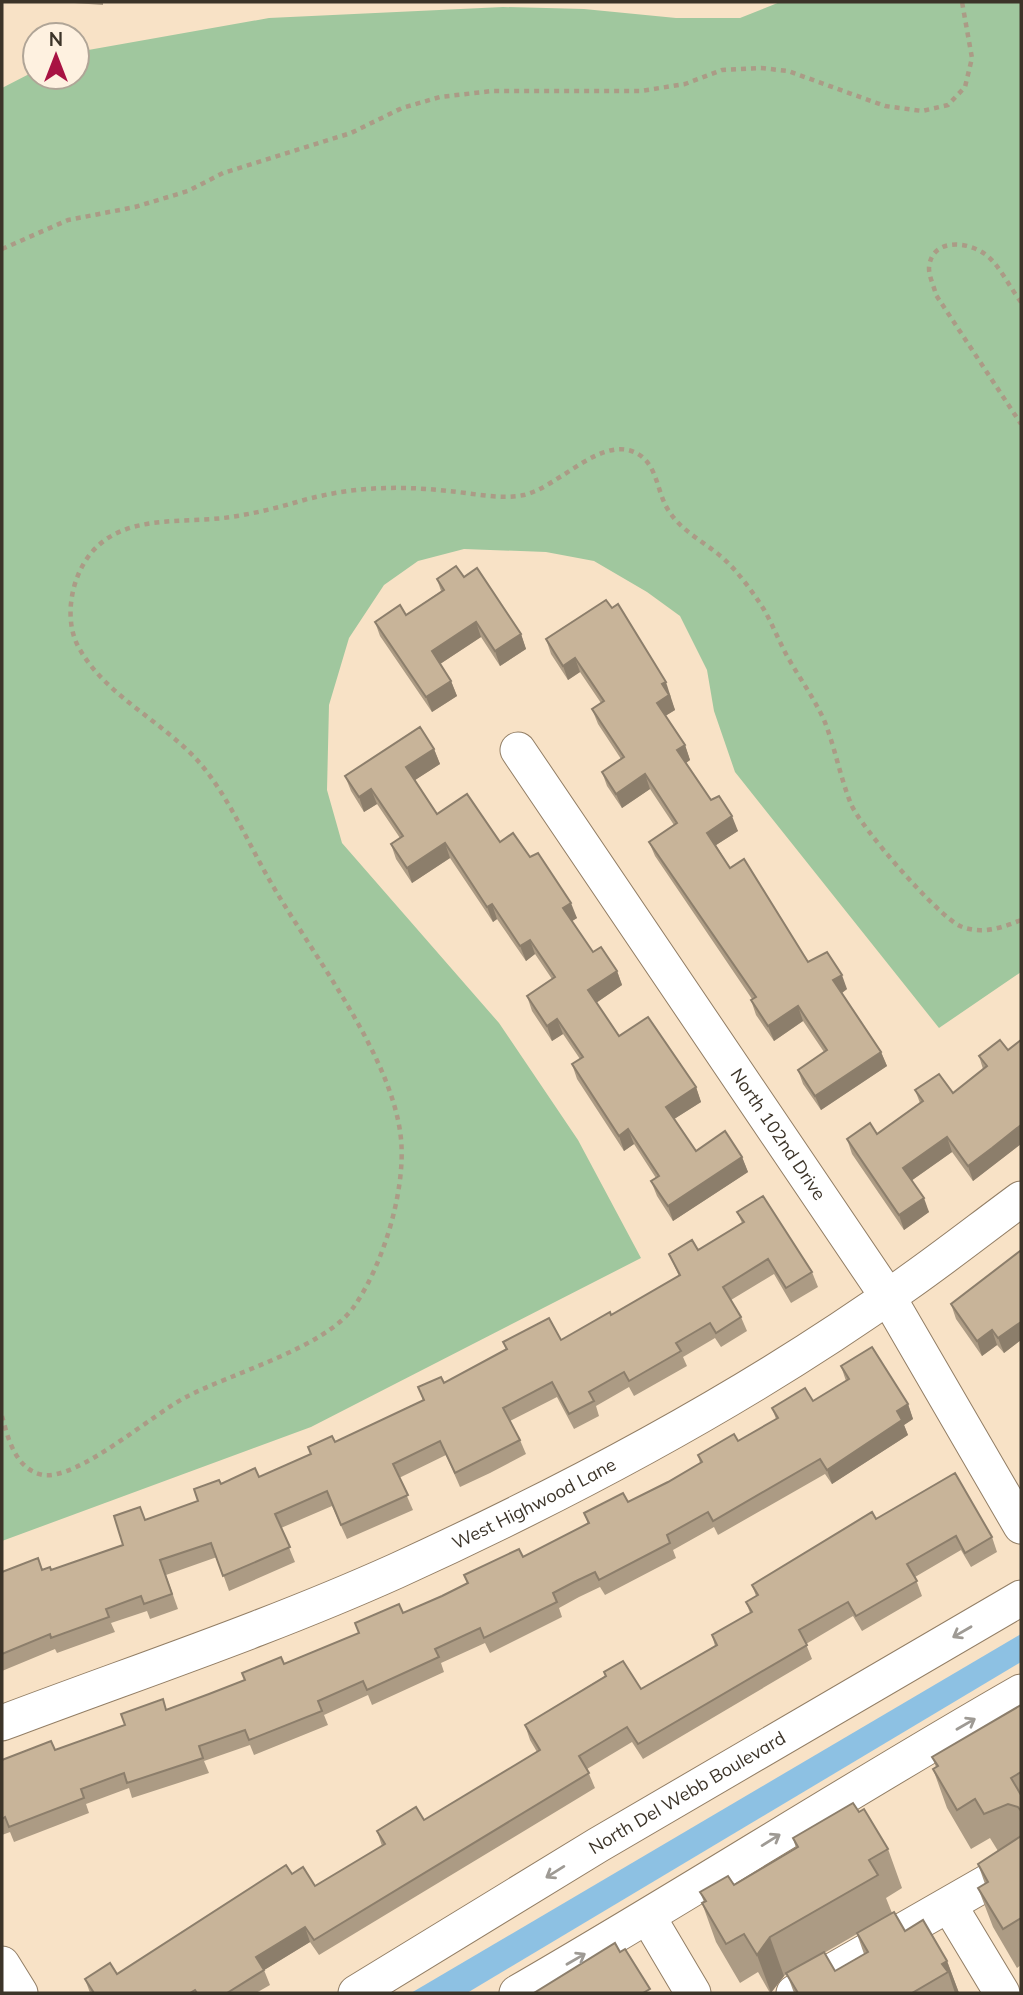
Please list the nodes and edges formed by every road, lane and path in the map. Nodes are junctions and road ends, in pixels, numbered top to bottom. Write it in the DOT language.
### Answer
graph roads {
  1 [pos="962,2"];
  2 [pos="2,248"];
  3 [pos="1021,302"];
  4 [pos="1021,424"];
  5 [pos="518,750"];
  6 [pos="1021,920"];
  7 [pos="1021,1199"];
  8 [pos="888,1297"];
  9 [pos="2,1416"];
  10 [pos="1021,1526"];
  11 [pos="1021,1598"];
  12 [pos="1021,1692"];
  13 [pos="2,1723"];
  14 [pos="1021,1863"];
  15 [pos="949,1905"];
  16 [pos="648,1917"];
  17 [pos="2,1964"];
  18 [pos="20,1993"];
  19 [pos="356,1993"];
  20 [pos="517,1993"];
  21 [pos="692,1993"];
  22 [pos="794,1993"];
  23 [pos="1002,1993"];
  1 -- 2 [label="path"];
  3 -- 4 [label="path"];
  5 -- 8 [label="street, North 102nd Drive"];
  6 -- 9 [label="path"];
  7 -- 8 [label="street, West Highwood Lane"];
  8 -- 10 [label="street, North 102nd Drive"];
  8 -- 13 [label="street, West Highwood Lane"];
  11 -- 19 [label="street, North Del Webb Boulevard, one-way"];
  16 -- 12 [label="street, one-way"];
  14 -- 15 [label="street"];
  15 -- 22 [label="street"];
  15 -- 23 [label="street"];
  20 -- 16 [label="street, one-way"];
  16 -- 21 [label="street"];
  17 -- 18 [label="street"];
}
